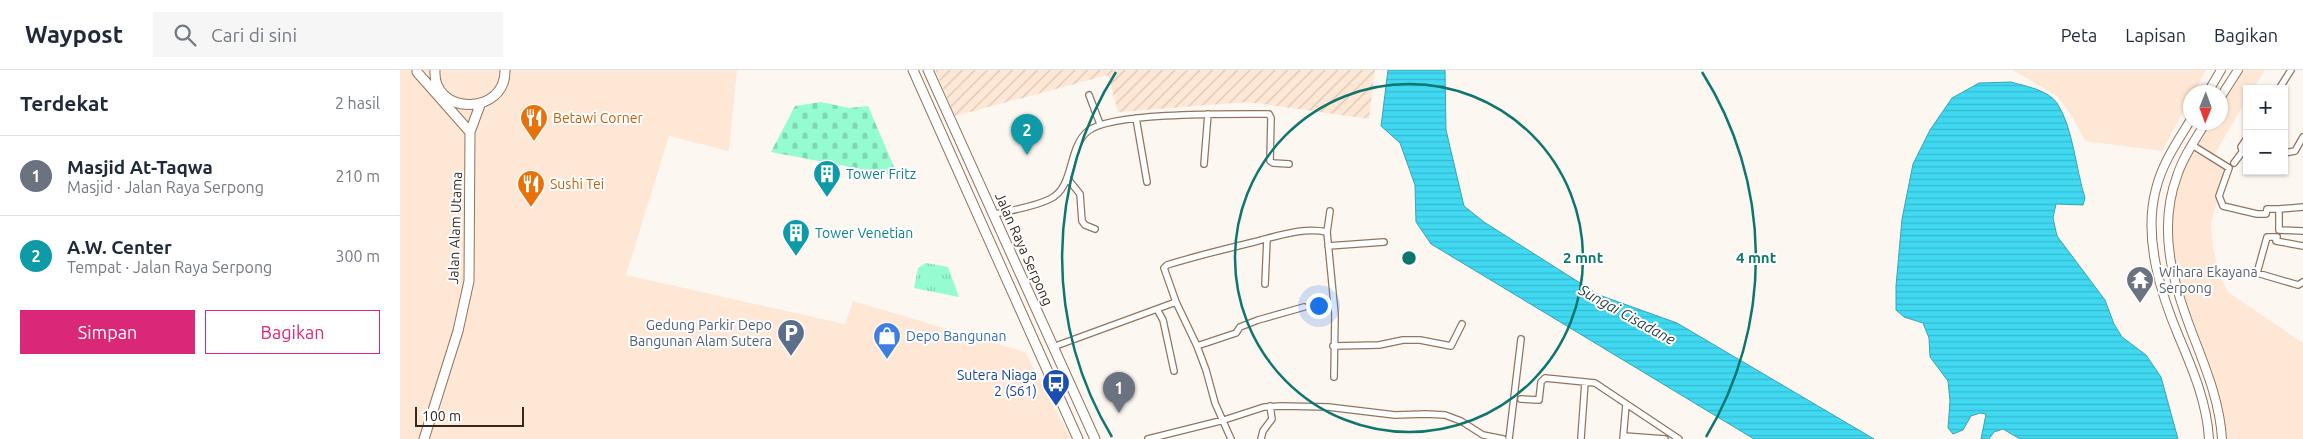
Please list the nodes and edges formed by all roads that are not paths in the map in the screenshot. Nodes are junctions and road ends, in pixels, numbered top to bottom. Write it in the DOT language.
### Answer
graph roads {
  1 [pos="435,70"];
  2 [pos="912,70"];
  3 [pos="928,70"];
  4 [pos="2222,70"];
  5 [pos="2238,70"];
  6 [pos="2291,70"];
  7 [pos="414,71"];
  8 [pos="506,72"];
  9 [pos="437,84"];
  10 [pos="2212,85"];
  11 [pos="2282,85"];
  12 [pos="2228,86"];
  13 [pos="1089,95"];
  14 [pos="480,105"];
  15 [pos="1208,114"];
  16 [pos="1136,118"];
  17 [pos="1100,124"];
  18 [pos="2185,130"];
  19 [pos="2201,130"];
  20 [pos="470,132"];
  21 [pos="2303,137"];
  22 [pos="2192,145"];
  23 [pos="2303,149"];
  24 [pos="2295,151"];
  25 [pos="2243,153"];
  26 [pos="2288,153"];
  27 [pos="2234,163"];
  28 [pos="1204,164"];
  29 [pos="1289,164"];
  30 [pos="1067,178"];
  31 [pos="1147,182"];
  32 [pos="2303,207"];
  33 [pos="2279,209"];
  34 [pos="1330,211"];
  35 [pos="994,214"];
  36 [pos="1095,229"];
  37 [pos="2279,230"];
  38 [pos="2303,231"];
  39 [pos="1327,232"];
  40 [pos="2277,237"];
  41 [pos="1267,239"];
  42 [pos="1384,242"];
  43 [pos="1328,246"];
  44 [pos="2303,246"];
  45 [pos="2303,282"];
  46 [pos="1265,284"];
  47 [pos="1176,302"];
  48 [pos="1304,306"];
  49 [pos="1158,311"];
  50 [pos="1462,324"];
  51 [pos="1521,339"];
  52 [pos="1197,346"];
  53 [pos="1333,346"];
  54 [pos="1053,347"];
  55 [pos="1174,372"];
  56 [pos="1334,378"];
  57 [pos="1585,382"];
  58 [pos="1521,399"];
  59 [pos="1626,405"];
  60 [pos="1270,406"];
  61 [pos="1224,420"];
  62 [pos="1624,437"];
  63 [pos="1581,438"];
  64 [pos="424,439"];
  65 [pos="1078,439"];
  66 [pos="1095,439"];
  67 [pos="1148,439"];
  68 [pos="1231,439"];
  69 [pos="1261,439"];
  70 [pos="1503,439"];
  71 [pos="1509,439"];
  72 [pos="1665,439"];
  73 [pos="1679,439"];
  74 [pos="2209,439"];
  75 [pos="2222,439"];
  1 -- 9 [label="main road"];
  2 -- 65 [label="main road, Jalan Raya Serpong"];
  3 -- 35 [label="main road, Jalan Raya Serpong"];
  4 -- 10 [label="street"];
  5 -- 12 [label="street"];
  6 -- 11 [label="street"];
  7 -- 9 [label="main road"];
  7 -- 20 [label="main road"];
  8 -- 14 [label="main road"];
  9 -- 14 [label="main road"];
  13 -- 17 [label="street"];
  14 -- 20 [label="main road, Jalan Alam Utama"];
  15 -- 16 [label="street"];
  15 -- 28 [label="street"];
  15 -- 29 [label="street"];
  16 -- 17 [label="street"];
  16 -- 31 [label="street"];
  17 -- 30 [label="street"];
  18 -- 74 [label="street"];
  19 -- 22 [label="street"];
  20 -- 64 [label="main road, Jalan Alam Utama"];
  21 -- 24 [label="street"];
  22 -- 33 [label="street"];
  22 -- 75 [label="street"];
  23 -- 24 [label="street"];
  24 -- 26 [label="street"];
  25 -- 27 [label="street"];
  30 -- 35 [label="street"];
  30 -- 36 [label="street"];
  32 -- 33 [label="street"];
  33 -- 37 [label="street"];
  34 -- 39 [label="street"];
  35 -- 54 [label="main road, Jalan Raya Serpong"];
  37 -- 38 [label="street"];
  37 -- 40 [label="street"];
  39 -- 41 [label="street"];
  39 -- 43 [label="street"];
  40 -- 44 [label="street"];
  40 -- 45 [label="street"];
  41 -- 46 [label="street"];
  41 -- 47 [label="street"];
  42 -- 43 [label="street"];
  43 -- 53 [label="street"];
  47 -- 49 [label="street"];
  47 -- 52 [label="street"];
  48 -- 52 [label="street"];
  49 -- 54 [label="street"];
  49 -- 55 [label="street"];
  50 -- 53 [label="street"];
  51 -- 71 [label="street"];
  52 -- 61 [label="street"];
  53 -- 56 [label="street"];
  54 -- 66 [label="main road, Jalan Raya Serpong"];
  57 -- 58 [label="street"];
  57 -- 59 [label="street"];
  57 -- 63 [label="street"];
  59 -- 62 [label="street"];
  59 -- 73 [label="street"];
  60 -- 61 [label="street"];
  60 -- 69 [label="street"];
  60 -- 70 [label="street"];
  61 -- 67 [label="street"];
  61 -- 68 [label="street"];
  62 -- 72 [label="street"];
}
